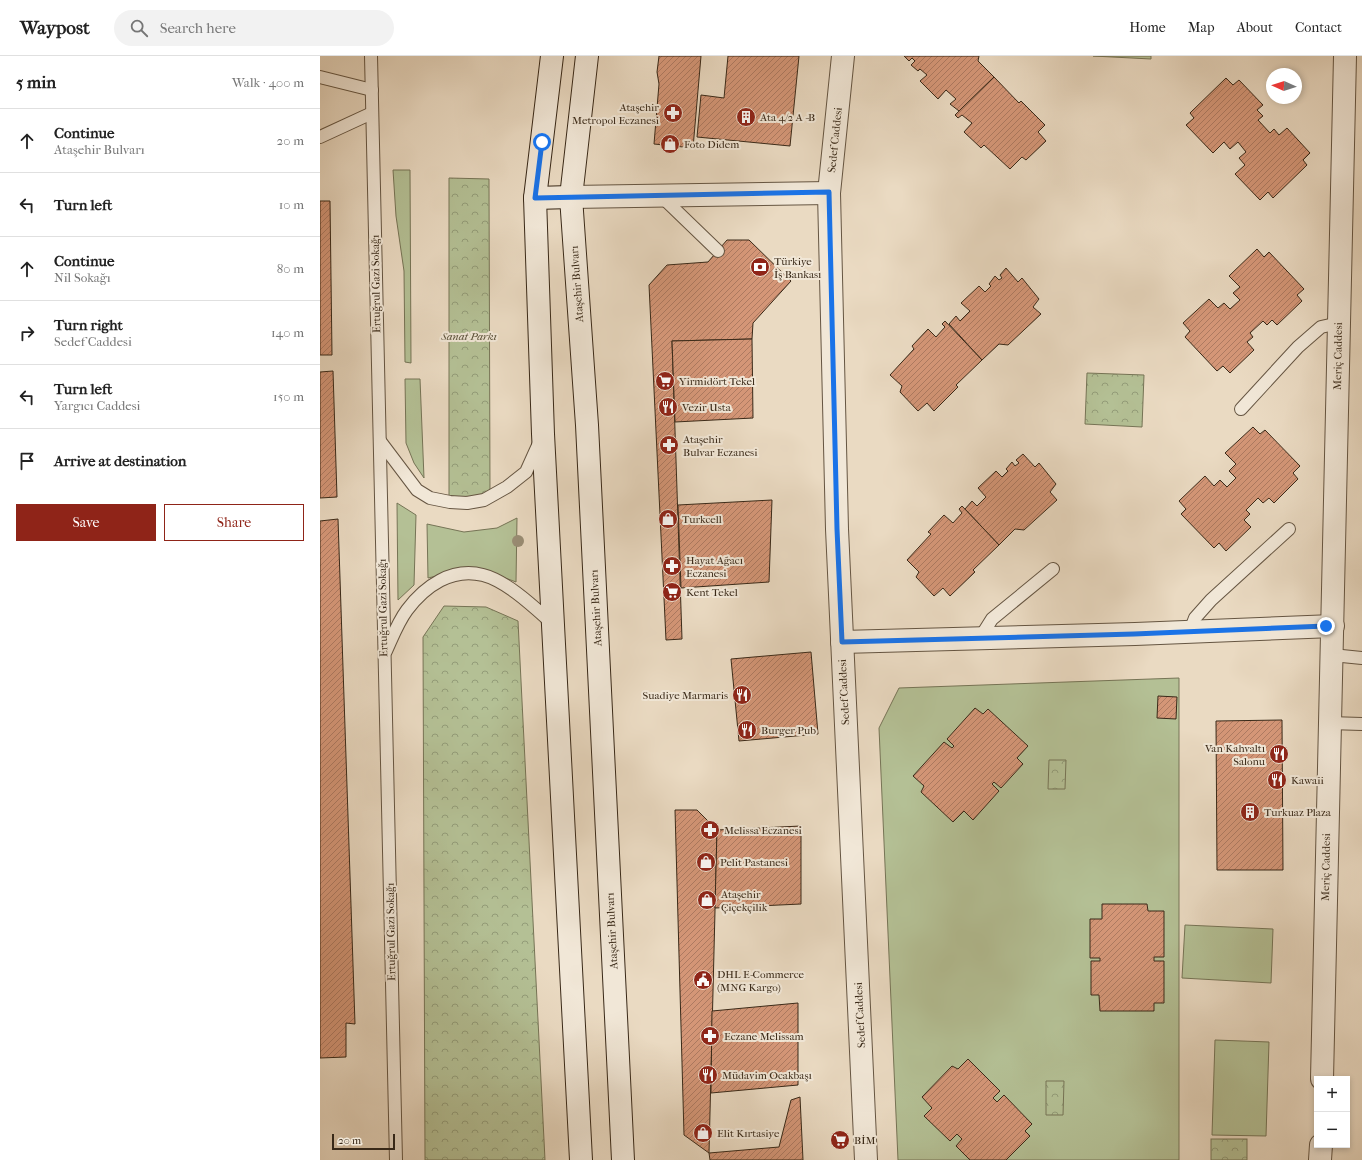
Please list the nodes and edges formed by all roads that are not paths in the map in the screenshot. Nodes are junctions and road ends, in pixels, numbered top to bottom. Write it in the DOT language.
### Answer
graph roads {
  1 [pos="371,56"];
  2 [pos="552,56"];
  3 [pos="587,56"];
  4 [pos="843,56"];
  5 [pos="1344,56"];
  6 [pos="320,77"];
  7 [pos="372,90"];
  8 [pos="372,113"];
  9 [pos="320,136"];
  10 [pos="829,192"];
  11 [pos="661,196"];
  12 [pos="571,197"];
  13 [pos="535,198"];
  14 [pos="718,251"];
  15 [pos="1339,323"];
  16 [pos="1241,409"];
  17 [pos="543,434"];
  18 [pos="380,441"];
  19 [pos="1289,529"];
  20 [pos="1053,569"];
  21 [pos="553,624"];
  22 [pos="1333,626"];
  23 [pos="1190,631"];
  24 [pos="980,638"];
  25 [pos="842,642"];
  26 [pos="384,654"];
  27 [pos="1332,655"];
  28 [pos="1362,658"];
  29 [pos="1330,724"];
  30 [pos="1362,724"];
  31 [pos="1322,1076"];
  32 [pos="1321,1148"];
  33 [pos="396,1160"];
  34 [pos="581,1160"];
  35 [pos="623,1160"];
  36 [pos="866,1160"];
  37 [pos="1320,1160"];
  1 -- 7 [label="lane, Ertuğrul Gazi Sokağı"];
  2 -- 13 [label="street"];
  3 -- 12 [label="street, Ataşehir Bulvarı"];
  4 -- 10 [label="street, Sedef Caddesi"];
  5 -- 15 [label="street, Meriç Caddesi"];
  6 -- 7 [label="lane"];
  7 -- 8 [label="lane, Ertuğrul Gazi Sokağı"];
  8 -- 9 [label="lane"];
  8 -- 18 [label="lane, Ertuğrul Gazi Sokağı"];
  10 -- 11 [label="street"];
  10 -- 25 [label="street, Sedef Caddesi"];
  11 -- 12 [label="street"];
  11 -- 14 [label="lane"];
  12 -- 13 [label="street"];
  12 -- 35 [label="street, Ataşehir Bulvarı"];
  13 -- 17 [label="street"];
  15 -- 16 [label="lane"];
  15 -- 22 [label="street, Meriç Caddesi"];
  17 -- 18 [label="lane"];
  17 -- 21 [label="street"];
  18 -- 26 [label="lane, Ertuğrul Gazi Sokağı"];
  19 -- 23 [label="lane"];
  20 -- 24 [label="lane"];
  21 -- 26 [label="lane"];
  21 -- 34 [label="street"];
  22 -- 23 [label="street"];
  22 -- 27 [label="street, Meriç Caddesi"];
  23 -- 24 [label="street"];
  24 -- 25 [label="street"];
  25 -- 36 [label="street, Sedef Caddesi"];
  26 -- 33 [label="lane, Ertuğrul Gazi Sokağı"];
  27 -- 28 [label="lane"];
  27 -- 29 [label="street, Meriç Caddesi"];
  29 -- 30 [label="lane"];
  29 -- 31 [label="street, Meriç Caddesi"];
  32 -- 37 [label="street"];
}
